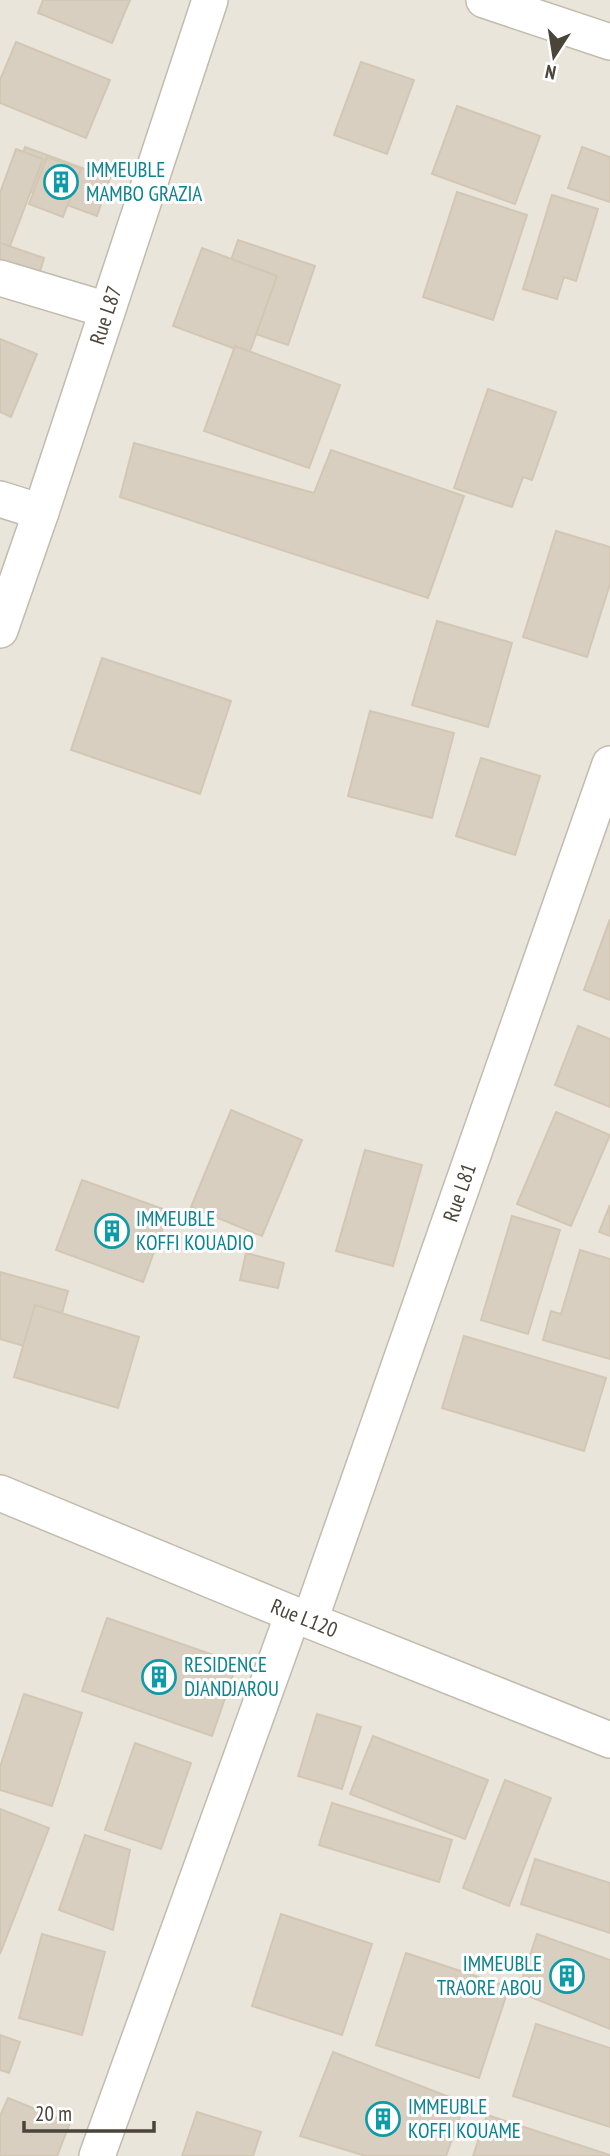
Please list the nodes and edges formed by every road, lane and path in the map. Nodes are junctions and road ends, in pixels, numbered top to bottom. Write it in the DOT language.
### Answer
graph roads {
  1 [pos="210,0"];
  2 [pos="484,0"];
  3 [pos="610,42"];
  4 [pos="0,278"];
  5 [pos="107,310"];
  6 [pos="0,499"];
  7 [pos="41,512"];
  8 [pos="0,630"];
  9 [pos="610,764"];
  10 [pos="0,1493"];
  11 [pos="301,1617"];
  12 [pos="610,1740"];
  13 [pos="97,2156"];
  1 -- 5 [label="street, Rue L87"];
  2 -- 3 [label="street"];
  4 -- 5 [label="street"];
  5 -- 7 [label="street, Rue L87"];
  6 -- 7 [label="street"];
  7 -- 8 [label="street, Rue L87"];
  9 -- 11 [label="street, Rue L81"];
  10 -- 11 [label="street, Rue L120"];
  11 -- 12 [label="street, Rue L120"];
  11 -- 13 [label="street, Rue L81"];
}
